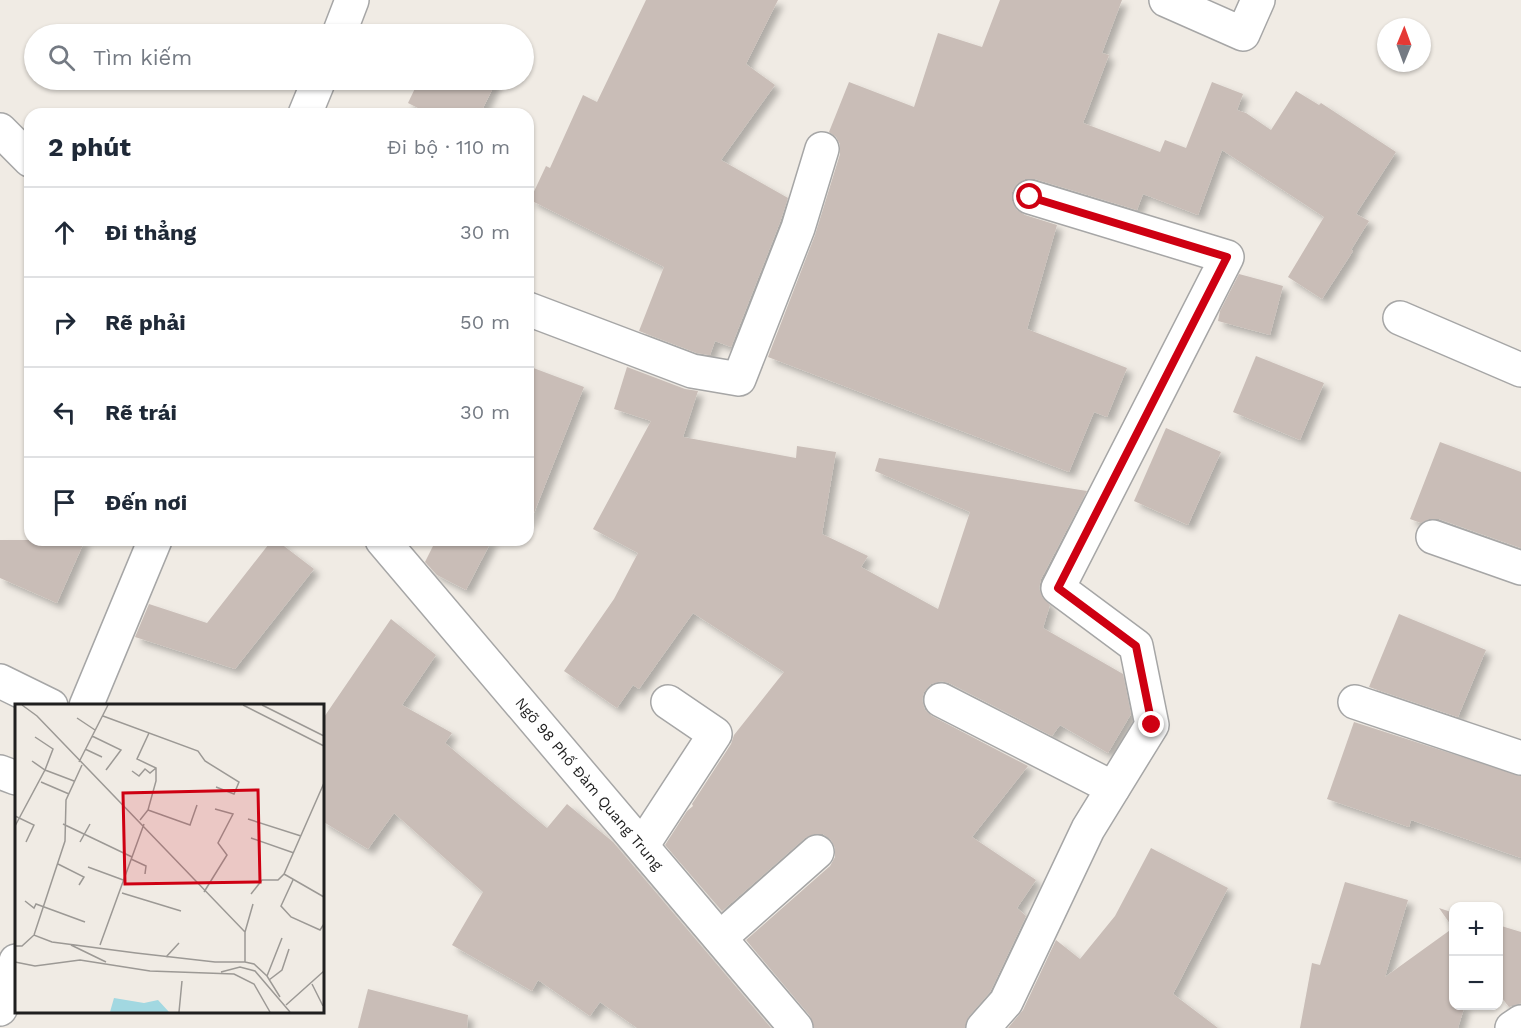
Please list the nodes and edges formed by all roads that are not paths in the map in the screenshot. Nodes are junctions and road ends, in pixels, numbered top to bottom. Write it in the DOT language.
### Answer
graph roads {
  1 [pos="352,0"];
  2 [pos="1166,0"];
  3 [pos="1258,0"];
  4 [pos="343,24"];
  5 [pos="316,90"];
  6 [pos="308,108"];
  7 [pos="0,130"];
  8 [pos="822,150"];
  9 [pos="24,154"];
  10 [pos="1030,197"];
  11 [pos="534,311"];
  12 [pos="1400,318"];
  13 [pos="1521,370"];
  14 [pos="1433,537"];
  15 [pos="152,546"];
  16 [pos="387,546"];
  17 [pos="1521,568"];
  18 [pos="0,681"];
  19 [pos="941,700"];
  20 [pos="668,702"];
  21 [pos="1355,702"];
  22 [pos="49,704"];
  23 [pos="86,704"];
  24 [pos="1521,758"];
  25 [pos="0,772"];
  26 [pos="15,778"];
  27 [pos="1113,788"];
  28 [pos="642,846"];
  29 [pos="817,852"];
  30 [pos="720,938"];
  31 [pos="15,964"];
  32 [pos="3,998"];
  33 [pos="1521,1022"];
  34 [pos="796,1028"];
  35 [pos="983,1028"];
  36 [pos="1512,1028"];
  1 -- 4 [label="street"];
  2 -- 3 [label="street"];
  5 -- 6 [label="street"];
  7 -- 9 [label="street"];
  8 -- 11 [label="street"];
  10 -- 27 [label="street"];
  12 -- 13 [label="street"];
  14 -- 17 [label="street"];
  15 -- 23 [label="street"];
  16 -- 28 [label="street, Ngõ 98 Phố Đàm Quang Trung"];
  18 -- 22 [label="street"];
  19 -- 27 [label="street"];
  20 -- 28 [label="street"];
  21 -- 24 [label="street"];
  25 -- 26 [label="street"];
  27 -- 35 [label="street"];
  28 -- 30 [label="street, Ngõ 98 Phố Đàm Quang Trung"];
  29 -- 30 [label="street"];
  30 -- 34 [label="street, Ngõ 98 Phố Đàm Quang Trung"];
  31 -- 32 [label="street"];
  33 -- 36 [label="street"];
}
